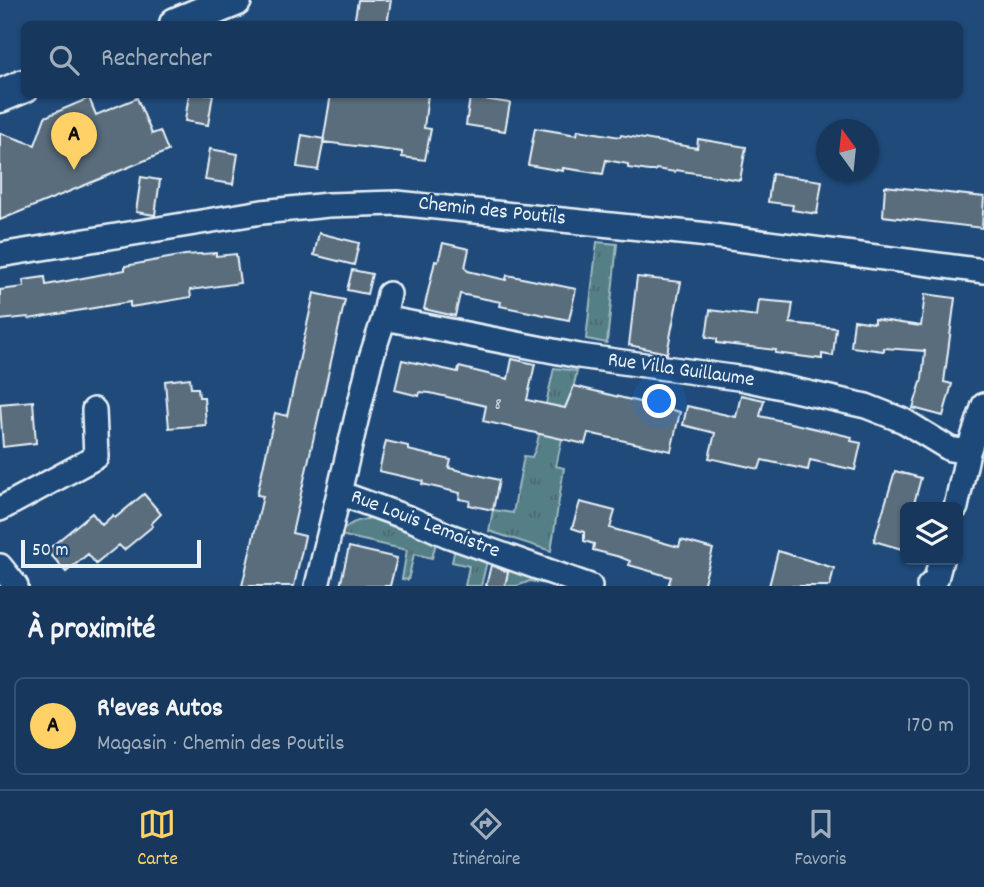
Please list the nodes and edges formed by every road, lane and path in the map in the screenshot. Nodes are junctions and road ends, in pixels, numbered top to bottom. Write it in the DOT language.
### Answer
graph roads {
  1 [pos="235,0"];
  2 [pos="183,21"];
  3 [pos="21,87"];
  4 [pos="0,96"];
  5 [pos="0,255"];
  6 [pos="984,271"];
  7 [pos="389,294"];
  8 [pos="384,318"];
  9 [pos="984,405"];
  10 [pos="94,410"];
  11 [pos="968,452"];
  12 [pos="339,492"];
  13 [pos="957,502"];
  14 [pos="0,509"];
  15 [pos="940,565"];
  16 [pos="0,566"];
  17 [pos="16,586"];
  18 [pos="317,586"];
  19 [pos="590,586"];
  20 [pos="929,586"];
  1 -- 2 [label="main road"];
  3 -- 4 [label="main road"];
  5 -- 6 [label="street, Chemin des Poutils"];
  7 -- 8 [label="street"];
  8 -- 11 [label="street, Rue Villa Guillaume"];
  8 -- 12 [label="street"];
  9 -- 11 [label="street"];
  10 -- 14 [label="street"];
  11 -- 13 [label="street"];
  12 -- 18 [label="street"];
  12 -- 19 [label="street, Rue Louis Lemaistre"];
  15 -- 20 [label="street"];
  16 -- 17 [label="street"];
}
